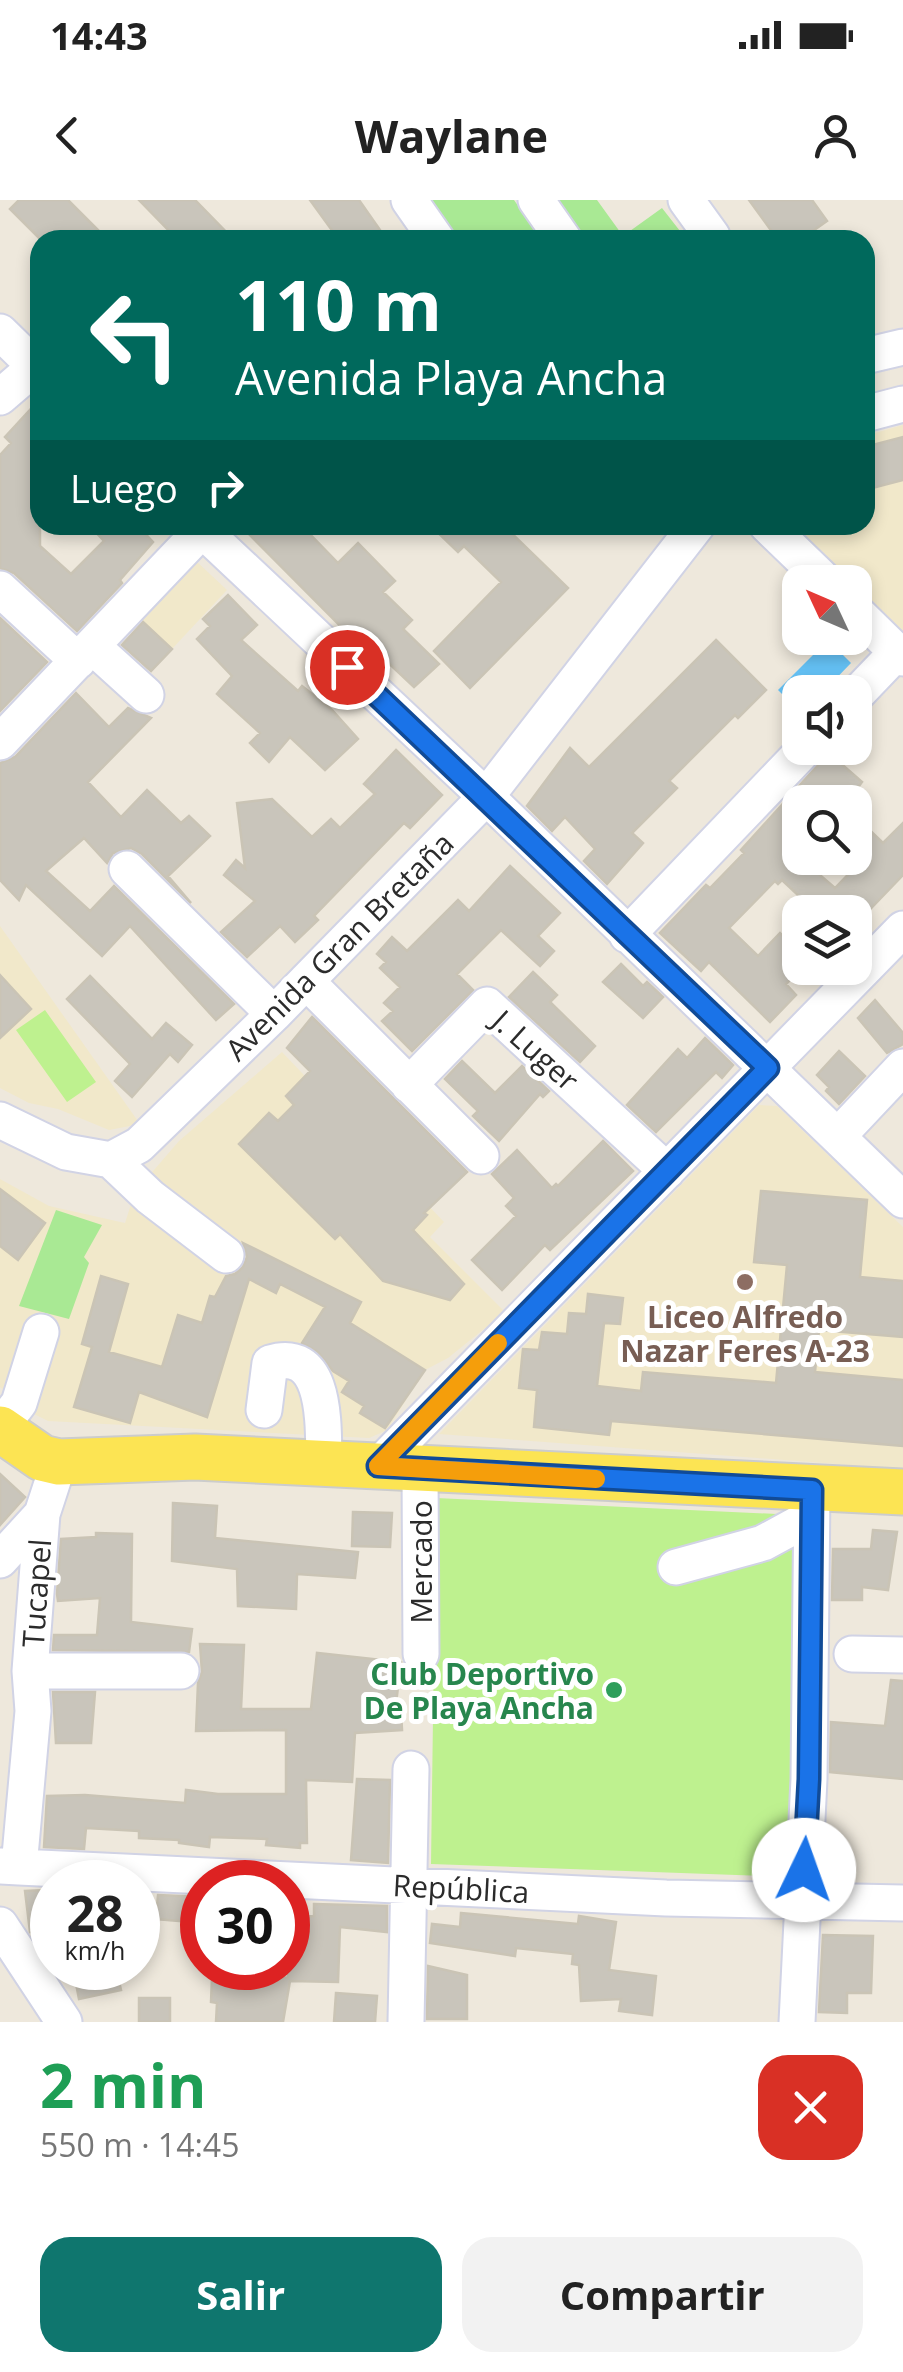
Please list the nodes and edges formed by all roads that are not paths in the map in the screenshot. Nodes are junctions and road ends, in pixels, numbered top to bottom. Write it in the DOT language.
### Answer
graph roads {
  1 [pos="409,200"];
  2 [pos="536,200"];
  3 [pos="686,200"];
  4 [pos="430,230"];
  5 [pos="557,230"];
  6 [pos="708,230"];
  7 [pos="0,332"];
  8 [pos="903,348"];
  9 [pos="875,354"];
  10 [pos="30,361"];
  11 [pos="30,375"];
  12 [pos="0,398"];
  13 [pos="903,404"];
  14 [pos="875,411"];
  15 [pos="194,535"];
  16 [pos="207,535"];
  17 [pos="690,535"];
  18 [pos="777,535"];
  19 [pos="808,565"];
  20 [pos="0,588"];
  21 [pos="872,628"];
  22 [pos="85,653"];
  23 [pos="900,655"];
  24 [pos="872,681"];
  25 [pos="146,696"];
  26 [pos="0,742"];
  27 [pos="790,765"];
  28 [pos="485,798"];
  29 [pos="127,869"];
  30 [pos="903,929"];
  31 [pos="627,935"];
  32 [pos="306,980"];
  33 [pos="274,1014"];
  34 [pos="903,1067"];
  35 [pos="768,1068"];
  36 [pos="409,1085"];
  37 [pos="0,1120"];
  38 [pos="838,1136"];
  39 [pos="480,1156"];
  40 [pos="111,1160"];
  41 [pos="667,1170"];
  42 [pos="903,1200"];
  43 [pos="226,1255"];
  44 [pos="41,1332"];
  45 [pos="264,1410"];
  46 [pos="0,1428"];
  47 [pos="59,1462"];
  48 [pos="324,1463"];
  49 [pos="399,1468"];
  50 [pos="903,1491"];
  51 [pos="812,1504"];
  52 [pos="42,1514"];
  53 [pos="0,1560"];
  54 [pos="676,1567"];
  55 [pos="421,1654"];
  56 [pos="852,1654"];
  57 [pos="903,1654"];
  58 [pos="181,1671"];
  59 [pos="15,1677"];
  60 [pos="411,1769"];
  61 [pos="10,1867"];
  62 [pos="408,1886"];
  63 [pos="803,1900"];
  64 [pos="903,1902"];
  65 [pos="0,1925"];
  66 [pos="64,2022"];
  67 [pos="406,2022"];
  68 [pos="797,2022"];
  1 -- 4 [label="street"];
  2 -- 5 [label="street"];
  3 -- 6 [label="street"];
  7 -- 10 [label="street"];
  8 -- 9 [label="street"];
  11 -- 12 [label="street"];
  13 -- 14 [label="street"];
  15 -- 22 [label="street"];
  16 -- 28 [label="street"];
  17 -- 28 [label="street, Avenida Gran Bretaña"];
  18 -- 19 [label="street"];
  20 -- 22 [label="street"];
  21 -- 23 [label="street"];
  22 -- 25 [label="street"];
  22 -- 26 [label="street"];
  23 -- 24 [label="street"];
  27 -- 31 [label="street"];
  28 -- 31 [label="street"];
  28 -- 32 [label="street, Avenida Gran Bretaña"];
  29 -- 33 [label="street"];
  30 -- 35 [label="street"];
  31 -- 35 [label="street"];
  32 -- 33 [label="street, Avenida Gran Bretaña"];
  32 -- 36 [label="street"];
  33 -- 40 [label="street, Avenida Gran Bretaña"];
  34 -- 38 [label="street"];
  35 -- 38 [label="street"];
  35 -- 41 [label="street"];
  36 -- 39 [label="street"];
  36 -- 41 [label="street, J. Luger"];
  37 -- 40 [label="street"];
  38 -- 42 [label="street"];
  40 -- 43 [label="street"];
  41 -- 49 [label="street"];
  44 -- 46 [label="street"];
  45 -- 48 [label="street"];
  46 -- 47 [label="main road"];
  47 -- 48 [label="main road"];
  47 -- 52 [label="street"];
  48 -- 49 [label="main road"];
  49 -- 51 [label="main road"];
  49 -- 55 [label="street, Mercado"];
  50 -- 51 [label="main road"];
  51 -- 54 [label="street"];
  51 -- 63 [label="street"];
  52 -- 53 [label="street"];
  52 -- 59 [label="street, Tucapel"];
  56 -- 57 [label="street"];
  58 -- 59 [label="street, Tucapel"];
  59 -- 61 [label="street, Tucapel"];
  60 -- 62 [label="street"];
  61 -- 62 [label="street, República"];
  62 -- 63 [label="street, República"];
  62 -- 67 [label="street"];
  63 -- 64 [label="street, República"];
  63 -- 68 [label="street"];
  65 -- 66 [label="street"];
}
